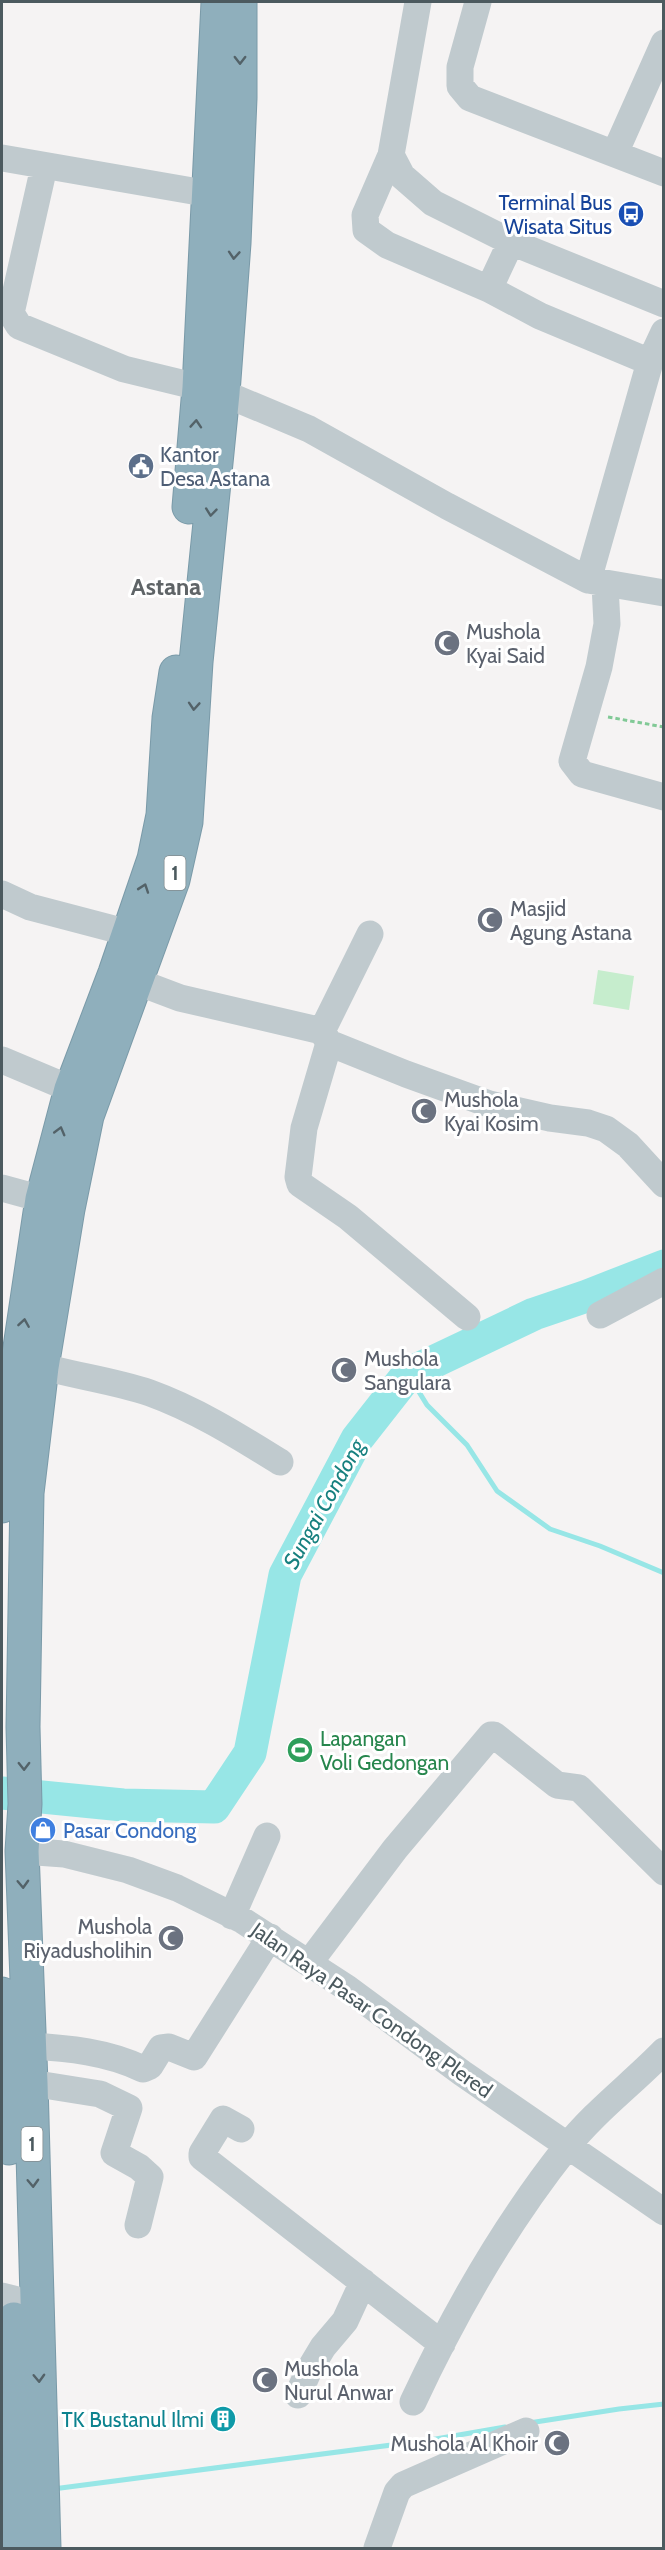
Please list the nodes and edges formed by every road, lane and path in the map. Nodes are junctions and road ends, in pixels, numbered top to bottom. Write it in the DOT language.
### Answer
graph roads {
  1 [pos="219,2"];
  2 [pos="240,2"];
  3 [pos="418,2"];
  4 [pos="478,2"];
  5 [pos="663,43"];
  6 [pos="615,153"];
  7 [pos="392,155"];
  8 [pos="2,158"];
  9 [pos="44,167"];
  10 [pos="663,173"];
  11 [pos="223,194"];
  12 [pos="511,242"];
  13 [pos="489,289"];
  14 [pos="663,304"];
  15 [pos="663,332"];
  16 [pos="650,362"];
  17 [pos="211,390"];
  18 [pos="597,582"];
  19 [pos="663,593"];
  20 [pos="187,661"];
  21 [pos="585,713"];
  22 [pos="663,727"];
  23 [pos="663,796"];
  24 [pos="2,894"];
  25 [pos="129,933"];
  26 [pos="370,934"];
  27 [pos="135,981"];
  28 [pos="326,1037"];
  29 [pos="2,1060"];
  30 [pos="71,1089"];
  31 [pos="663,1184"];
  32 [pos="2,1188"];
  33 [pos="42,1199"];
  34 [pos="663,1281"];
  35 [pos="600,1315"];
  36 [pos="467,1317"];
  37 [pos="30,1363"];
  38 [pos="6,1433"];
  39 [pos="280,1462"];
  40 [pos="2,1485"];
  41 [pos="267,1836"];
  42 [pos="22,1851"];
  43 [pos="663,1872"];
  44 [pos="232,1916"];
  45 [pos="270,1937"];
  46 [pos="309,1963"];
  47 [pos="2,1994"];
  48 [pos="663,2051"];
  49 [pos="24,2062"];
  50 [pos="241,2129"];
  51 [pos="567,2146"];
  52 [pos="663,2212"];
  53 [pos="138,2225"];
  54 [pos="363,2283"];
  55 [pos="8,2297"];
  56 [pos="442,2344"];
  57 [pos="298,2395"];
  58 [pos="413,2402"];
  59 [pos="526,2431"];
  60 [pos="30,2496"];
  61 [pos="18,2548"];
  62 [pos="44,2548"];
  63 [pos="377,2548"];
  1 -- 11 [label="highway, 1"];
  2 -- 11 [label="highway, 1, one-way"];
  3 -- 7 [label="street"];
  4 -- 6 [label="street"];
  5 -- 6 [label="street"];
  6 -- 10 [label="street"];
  7 -- 12 [label="street"];
  7 -- 13 [label="street"];
  8 -- 9 [label="street"];
  9 -- 11 [label="street"];
  9 -- 17 [label="street"];
  11 -- 17 [label="highway, 1"];
  12 -- 13 [label="street"];
  12 -- 14 [label="street"];
  13 -- 16 [label="street"];
  15 -- 16 [label="street"];
  16 -- 18 [label="street"];
  17 -- 18 [label="street"];
  17 -- 20 [label="highway, 1"];
  18 -- 19 [label="street"];
  18 -- 21 [label="street"];
  25 -- 20 [label="highway, 1, one-way"];
  20 -- 27 [label="highway, 1, one-way"];
  21 -- 22 [label="path"];
  21 -- 23 [label="street"];
  24 -- 25 [label="street"];
  25 -- 30 [label="highway, 1"];
  26 -- 28 [label="street"];
  27 -- 28 [label="street"];
  27 -- 37 [label="highway, 1"];
  28 -- 31 [label="street"];
  28 -- 36 [label="street"];
  29 -- 30 [label="street"];
  33 -- 30 [label="highway, 1, one-way"];
  32 -- 33 [label="street"];
  37 -- 33 [label="highway, 1, one-way"];
  34 -- 35 [label="street"];
  37 -- 38 [label="highway, 1"];
  37 -- 39 [label="street"];
  37 -- 42 [label="highway, 1, one-way"];
  38 -- 40 [label="highway, 1"];
  41 -- 44 [label="street"];
  42 -- 44 [label="street, Jalan Raya Pasar Condong Plered"];
  42 -- 49 [label="highway, 1, one-way"];
  43 -- 46 [label="street"];
  44 -- 45 [label="street, Jalan Raya Pasar Condong Plered"];
  45 -- 46 [label="street, Jalan Raya Pasar Condong Plered"];
  45 -- 49 [label="street"];
  46 -- 51 [label="street, Jalan Raya Pasar Condong Plered"];
  47 -- 49 [label="highway, 1"];
  48 -- 51 [label="street"];
  49 -- 53 [label="street"];
  49 -- 55 [label="highway, 1"];
  49 -- 60 [label="highway, 1, one-way"];
  50 -- 54 [label="street"];
  51 -- 52 [label="street, Jalan Raya Pasar Condong Plered"];
  51 -- 56 [label="street"];
  54 -- 56 [label="street"];
  54 -- 57 [label="street"];
  55 -- 60 [label="highway, 1"];
  56 -- 58 [label="street"];
  59 -- 63 [label="street"];
  60 -- 61 [label="highway, 1"];
  60 -- 62 [label="highway, 1"];
}
